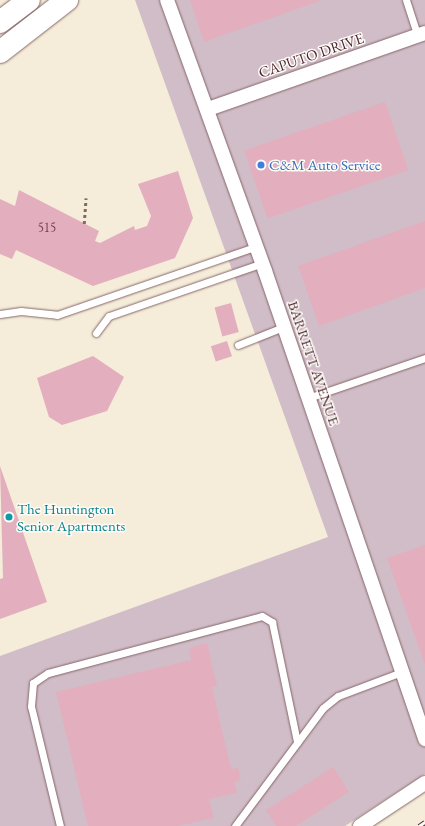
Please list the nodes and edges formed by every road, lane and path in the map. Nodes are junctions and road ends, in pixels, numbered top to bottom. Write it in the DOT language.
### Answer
graph roads {
  1 [pos="29,0"];
  2 [pos="67,0"];
  3 [pos="167,0"];
  4 [pos="406,0"];
  5 [pos="0,22"];
  6 [pos="422,34"];
  7 [pos="0,52"];
  8 [pos="208,109"];
  9 [pos="86,198"];
  10 [pos="84,224"];
  11 [pos="257,246"];
  12 [pos="263,263"];
  13 [pos="0,314"];
  14 [pos="283,327"];
  15 [pos="96,333"];
  16 [pos="238,345"];
  17 [pos="425,358"];
  18 [pos="308,398"];
  19 [pos="402,672"];
  20 [pos="425,739"];
  21 [pos="297,742"];
  22 [pos="425,783"];
  23 [pos="60,826"];
  24 [pos="235,826"];
  25 [pos="360,826"];
  1 -- 5 [label="main road"];
  2 -- 7 [label="main road"];
  3 -- 8 [label="street, BARRETT AVENUE"];
  4 -- 6 [label="lane"];
  6 -- 8 [label="street, CAPUTO DRIVE"];
  8 -- 11 [label="street, BARRETT AVENUE"];
  9 -- 10 [label="path"];
  11 -- 12 [label="street, BARRETT AVENUE"];
  11 -- 13 [label="lane"];
  12 -- 14 [label="street, BARRETT AVENUE"];
  12 -- 15 [label="lane"];
  14 -- 16 [label="lane"];
  14 -- 18 [label="street, BARRETT AVENUE"];
  17 -- 18 [label="lane"];
  18 -- 19 [label="street, BARRETT AVENUE"];
  19 -- 20 [label="street, BARRETT AVENUE"];
  19 -- 21 [label="lane"];
  21 -- 23 [label="lane"];
  21 -- 24 [label="lane"];
  22 -- 25 [label="street"];
}
